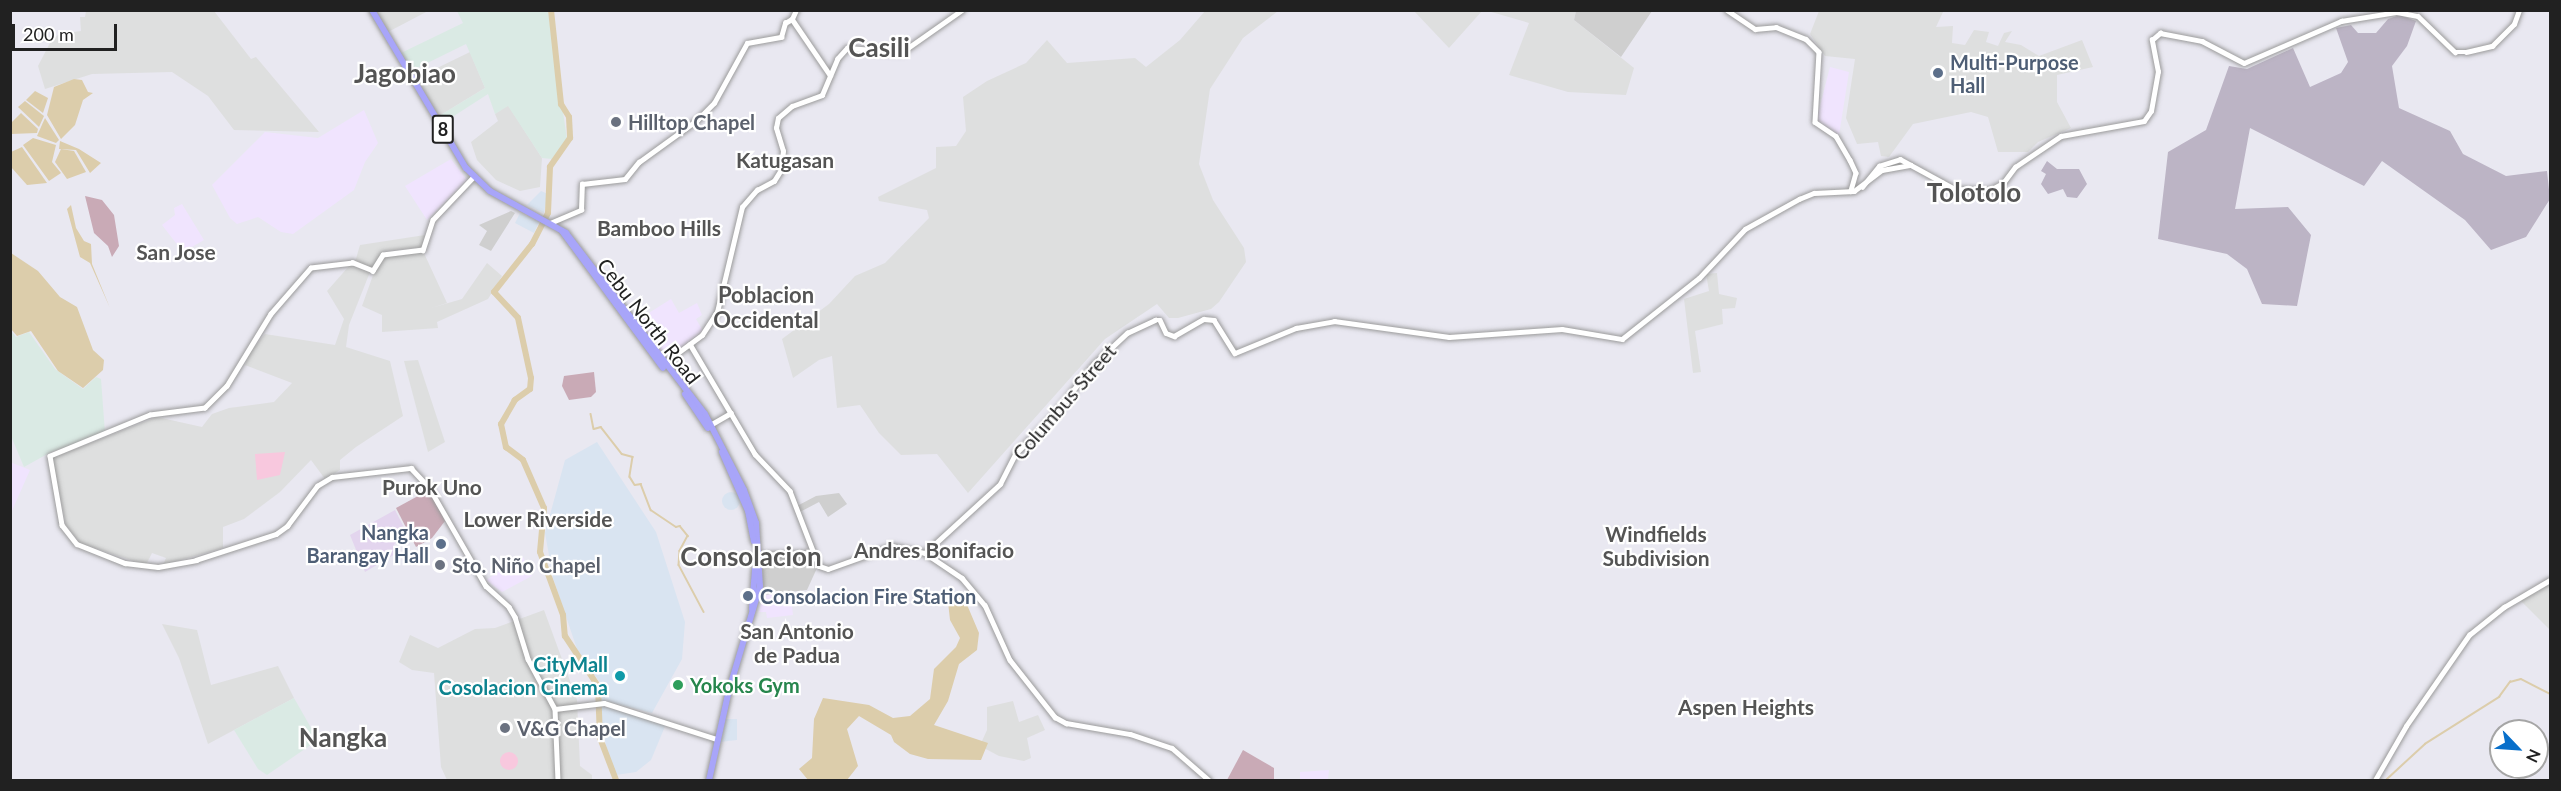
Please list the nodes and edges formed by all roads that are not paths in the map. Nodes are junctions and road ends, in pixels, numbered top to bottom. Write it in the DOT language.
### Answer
graph roads {
  1 [pos="372,10"];
  2 [pos="796,10"];
  3 [pos="962,10"];
  4 [pos="1727,10"];
  5 [pos="2519,10"];
  6 [pos="792,19"];
  7 [pos="830,75"];
  8 [pos="474,177"];
  9 [pos="1851,191"];
  10 [pos="547,221"];
  11 [pos="562,231"];
  12 [pos="690,344"];
  13 [pos="664,363"];
  14 [pos="730,413"];
  15 [pos="709,425"];
  16 [pos="813,553"];
  17 [pos="925,553"];
  18 [pos="757,555"];
  19 [pos="2550,580"];
  20 [pos="555,709"];
  21 [pos="716,738"];
  22 [pos="558,780"];
  23 [pos="707,780"];
  24 [pos="1209,780"];
  25 [pos="2375,780"];
  1 -- 8 [label="main road, 8"];
  2 -- 6 [label="street"];
  3 -- 7 [label="street"];
  4 -- 9 [label="street"];
  5 -- 9 [label="street, Columbus Street"];
  6 -- 7 [label="street"];
  6 -- 10 [label="street"];
  7 -- 12 [label="street"];
  8 -- 10 [label="main road, 8"];
  8 -- 20 [label="street"];
  9 -- 17 [label="street, Columbus Street"];
  10 -- 11 [label="main road, 8"];
  11 -- 13 [label="main road, Cebu North Road / 8"];
  11 -- 15 [label="main road, Cebu North Road / 8"];
  12 -- 13 [label="street"];
  12 -- 14 [label="street"];
  13 -- 15 [label="main road, Cebu North Road / 8"];
  14 -- 15 [label="street"];
  14 -- 16 [label="street"];
  15 -- 18 [label="main road, Cebu North Road / 8"];
  16 -- 17 [label="street"];
  16 -- 18 [label="street"];
  17 -- 24 [label="street"];
  18 -- 21 [label="main road, Cebu North Road / 8"];
  19 -- 25 [label="street"];
  20 -- 21 [label="street"];
  20 -- 22 [label="street"];
  21 -- 23 [label="main road, Cebu North Road / 8"];
}
